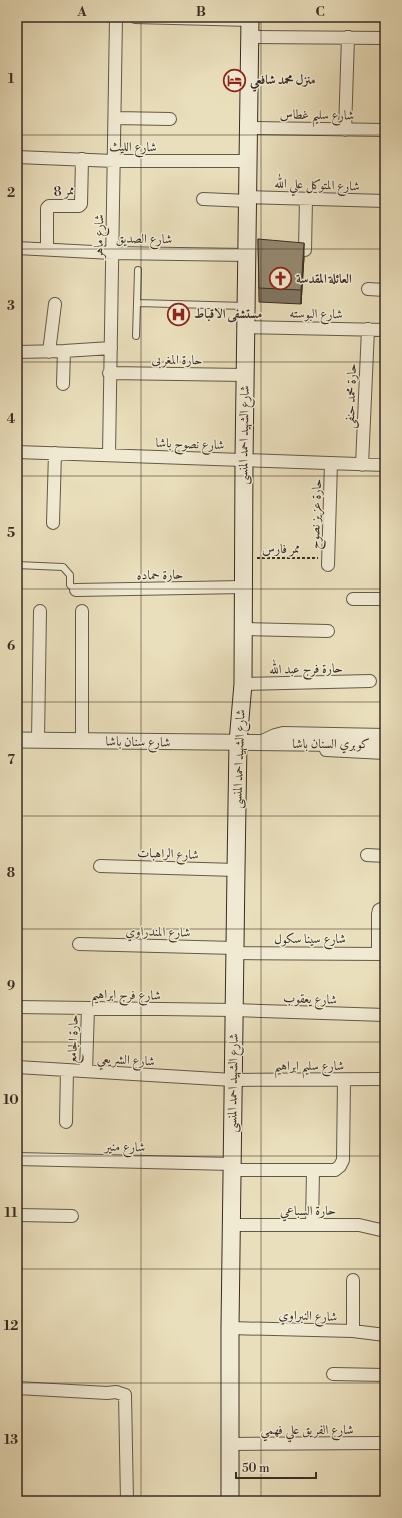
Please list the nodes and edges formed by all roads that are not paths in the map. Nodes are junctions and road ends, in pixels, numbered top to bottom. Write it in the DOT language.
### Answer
graph roads {
  1 [pos="116,17"];
  2 [pos="135,17"];
  3 [pos="155,17"];
  4 [pos="250,19"];
  5 [pos="250,37"];
  6 [pos="348,38"];
  7 [pos="385,38"];
  8 [pos="115,118"];
  9 [pos="170,119"];
  10 [pos="249,128"];
  11 [pos="345,130"];
  12 [pos="385,130"];
  13 [pos="17,156"];
  14 [pos="82,159"];
  15 [pos="114,161"];
  16 [pos="249,161"];
  17 [pos="202,199"];
  18 [pos="248,199"];
  19 [pos="306,199"];
  20 [pos="385,201"];
  21 [pos="17,248"];
  22 [pos="48,249"];
  23 [pos="305,250"];
  24 [pos="112,253"];
  25 [pos="247,255"];
  26 [pos="138,270"];
  27 [pos="368,289"];
  28 [pos="385,290"];
  29 [pos="137,303"];
  30 [pos="55,304"];
  31 [pos="246,306"];
  32 [pos="246,327"];
  33 [pos="368,329"];
  34 [pos="385,330"];
  35 [pos="136,336"];
  36 [pos="111,348"];
  37 [pos="64,351"];
  38 [pos="17,352"];
  39 [pos="49,352"];
  40 [pos="109,373"];
  41 [pos="245,375"];
  42 [pos="63,384"];
  43 [pos="17,452"];
  44 [pos="55,453"];
  45 [pos="109,455"];
  46 [pos="244,460"];
  47 [pos="331,463"];
  48 [pos="362,465"];
  49 [pos="385,465"];
  50 [pos="53,523"];
  51 [pos="17,565"];
  52 [pos="328,565"];
  53 [pos="243,587"];
  54 [pos="76,590"];
  55 [pos="353,599"];
  56 [pos="385,599"];
  57 [pos="40,611"];
  58 [pos="82,611"];
  59 [pos="243,629"];
  60 [pos="328,631"];
  61 [pos="370,681"];
  62 [pos="243,684"];
  63 [pos="385,735"];
  64 [pos="17,740"];
  65 [pos="38,740"];
  66 [pos="82,741"];
  67 [pos="238,742"];
  68 [pos="260,742"];
  69 [pos="278,743"];
  70 [pos="385,744"];
  71 [pos="385,752"];
  72 [pos="367,855"];
  73 [pos="385,856"];
  74 [pos="100,866"];
  75 [pos="236,870"];
  76 [pos="385,907"];
  77 [pos="79,944"];
  78 [pos="235,950"];
  79 [pos="381,954"];
  80 [pos="17,1007"];
  81 [pos="88,1008"];
  82 [pos="234,1010"];
  83 [pos="385,1015"];
  84 [pos="17,1067"];
  85 [pos="67,1070"];
  86 [pos="86,1071"];
  87 [pos="385,1079"];
  88 [pos="233,1080"];
  89 [pos="344,1080"];
  90 [pos="66,1122"];
  91 [pos="17,1159"];
  92 [pos="232,1167"];
  93 [pos="313,1171"];
  94 [pos="17,1215"];
  95 [pos="72,1216"];
  96 [pos="231,1225"];
  97 [pos="312,1225"];
  98 [pos="385,1231"];
  99 [pos="353,1280"];
  100 [pos="230,1328"];
  101 [pos="353,1331"];
  102 [pos="385,1335"];
  103 [pos="333,1374"];
  104 [pos="385,1375"];
  105 [pos="17,1388"];
  106 [pos="385,1443"];
  107 [pos="230,1444"];
  108 [pos="127,1501"];
  109 [pos="230,1501"];
  1 -- 8 [label="street, شارع ماهر"];
  2 -- 3 [label="street"];
  3 -- 4 [label="street"];
  4 -- 5 [label="main road, شارع الشهيد احمد المنسى"];
  5 -- 6 [label="street"];
  5 -- 10 [label="main road, شارع الشهيد احمد المنسى"];
  6 -- 7 [label="street"];
  6 -- 11 [label="street"];
  8 -- 9 [label="street"];
  8 -- 15 [label="street, شارع ماهر"];
  10 -- 11 [label="street, شارع سليم غطاس"];
  10 -- 16 [label="main road, شارع الشهيد احمد المنسى"];
  11 -- 12 [label="street, شارع سليم غطاس"];
  13 -- 14 [label="street, شارع الليث"];
  14 -- 15 [label="street, شارع الليث"];
  14 -- 22 [label="street, ممر 8"];
  15 -- 16 [label="street, شارع الليث"];
  15 -- 24 [label="street, شارع ماهر"];
  16 -- 18 [label="main road, شارع الشهيد احمد المنسى"];
  17 -- 18 [label="street, شارع المتوكل علي الله"];
  18 -- 19 [label="street, شارع المتوكل علي الله"];
  18 -- 25 [label="main road, شارع الشهيد احمد المنسى"];
  19 -- 20 [label="street, شارع المتوكل علي الله"];
  19 -- 23 [label="street"];
  21 -- 22 [label="street, شارع الصديق"];
  22 -- 24 [label="street, شارع الصديق"];
  24 -- 25 [label="street, شارع الصديق"];
  24 -- 36 [label="street, شارع ماهر"];
  25 -- 31 [label="main road, شارع الشهيد احمد المنسى"];
  26 -- 29 [label="lane"];
  27 -- 28 [label="street"];
  29 -- 31 [label="lane"];
  29 -- 35 [label="lane"];
  30 -- 39 [label="street"];
  31 -- 32 [label="main road, شارع الشهيد احمد المنسى"];
  32 -- 33 [label="street, شارع البوسته"];
  32 -- 41 [label="main road, شارع الشهيد احمد المنسى"];
  33 -- 34 [label="street, شارع البوسته"];
  33 -- 48 [label="street, حارة محمد حنفى"];
  36 -- 37 [label="street"];
  36 -- 40 [label="street, شارع ماهر"];
  37 -- 39 [label="street"];
  37 -- 42 [label="street"];
  38 -- 39 [label="street"];
  40 -- 41 [label="street, حارة المغربى"];
  40 -- 45 [label="street, شارع ماهر"];
  41 -- 46 [label="main road, شارع الشهيد احمد المنسى"];
  43 -- 44 [label="street, شارع نصوح باشا"];
  44 -- 45 [label="street, شارع نصوح باشا"];
  44 -- 50 [label="street"];
  45 -- 46 [label="street, شارع نصوح باشا"];
  46 -- 47 [label="street, شارع نصوح باشا"];
  46 -- 53 [label="main road, شارع الشهيد احمد المنسى"];
  47 -- 48 [label="street, شارع نصوح باشا"];
  47 -- 52 [label="street, حارة عزيز نصوح"];
  48 -- 49 [label="street, شارع نصوح باشا"];
  51 -- 54 [label="lane"];
  53 -- 54 [label="street, حارة حماده"];
  53 -- 59 [label="main road, شارع الشهيد احمد المنسى"];
  55 -- 56 [label="street"];
  57 -- 65 [label="street"];
  58 -- 66 [label="street"];
  59 -- 60 [label="street"];
  59 -- 62 [label="main road, شارع الشهيد احمد المنسى"];
  61 -- 62 [label="street, حارة فرج عبد الله"];
  62 -- 67 [label="main road, شارع الشهيد احمد المنسى"];
  63 -- 68 [label="street, شارع سنان باشا"];
  64 -- 65 [label="street, شارع سنان باشا"];
  65 -- 66 [label="street, شارع سنان باشا"];
  66 -- 67 [label="street, شارع سنان باشا"];
  67 -- 68 [label="street, شارع سنان باشا"];
  67 -- 75 [label="main road, شارع الشهيد احمد المنسى"];
  68 -- 69 [label="street, شارع سنان باشا"];
  68 -- 71 [label="street, شارع سنان باشا"];
  69 -- 70 [label="street, كوبري السنان باشا"];
  72 -- 73 [label="street"];
  74 -- 75 [label="street, شارع الراهبات"];
  75 -- 78 [label="main road, شارع الشهيد احمد المنسى"];
  76 -- 79 [label="street"];
  77 -- 78 [label="street, شارع المندراوي"];
  78 -- 79 [label="street, شارع سينا سكول"];
  78 -- 82 [label="main road, شارع الشهيد احمد المنسى"];
  80 -- 81 [label="street, شارع فرج ابراهيم"];
  81 -- 82 [label="street, شارع فرج ابراهيم"];
  81 -- 86 [label="street, حارة الجامع"];
  82 -- 83 [label="street, شارع يعقوب"];
  82 -- 88 [label="main road, شارع الشهيد احمد المنسى"];
  84 -- 85 [label="street, شارع الشريعي"];
  85 -- 86 [label="street, شارع الشريعي"];
  85 -- 90 [label="street"];
  86 -- 88 [label="street, شارع الشريعي"];
  87 -- 89 [label="street, شارع سليم ابراهيم"];
  88 -- 89 [label="street, شارع سليم ابراهيم"];
  88 -- 92 [label="main road, شارع الشهيد احمد المنسى"];
  89 -- 93 [label="street, شارع منير"];
  91 -- 92 [label="street, شارع منير"];
  92 -- 93 [label="street, شارع منير"];
  92 -- 96 [label="main road, شارع الشهيد احمد المنسى"];
  93 -- 97 [label="street"];
  94 -- 95 [label="street"];
  96 -- 97 [label="street, حارة السباعي"];
  96 -- 100 [label="main road, شارع الشهيد احمد المنسى"];
  97 -- 98 [label="street, حارة السباعي"];
  99 -- 101 [label="street"];
  100 -- 101 [label="street, شارع النبراوي"];
  100 -- 107 [label="main road, شارع الشهيد احمد المنسى"];
  101 -- 102 [label="street, شارع النبراوي"];
  103 -- 104 [label="street"];
  105 -- 108 [label="street"];
  106 -- 107 [label="street, شارع الفريق علي فهمي"];
  107 -- 109 [label="main road, شارع الشهيد احمد المنسى"];
}
